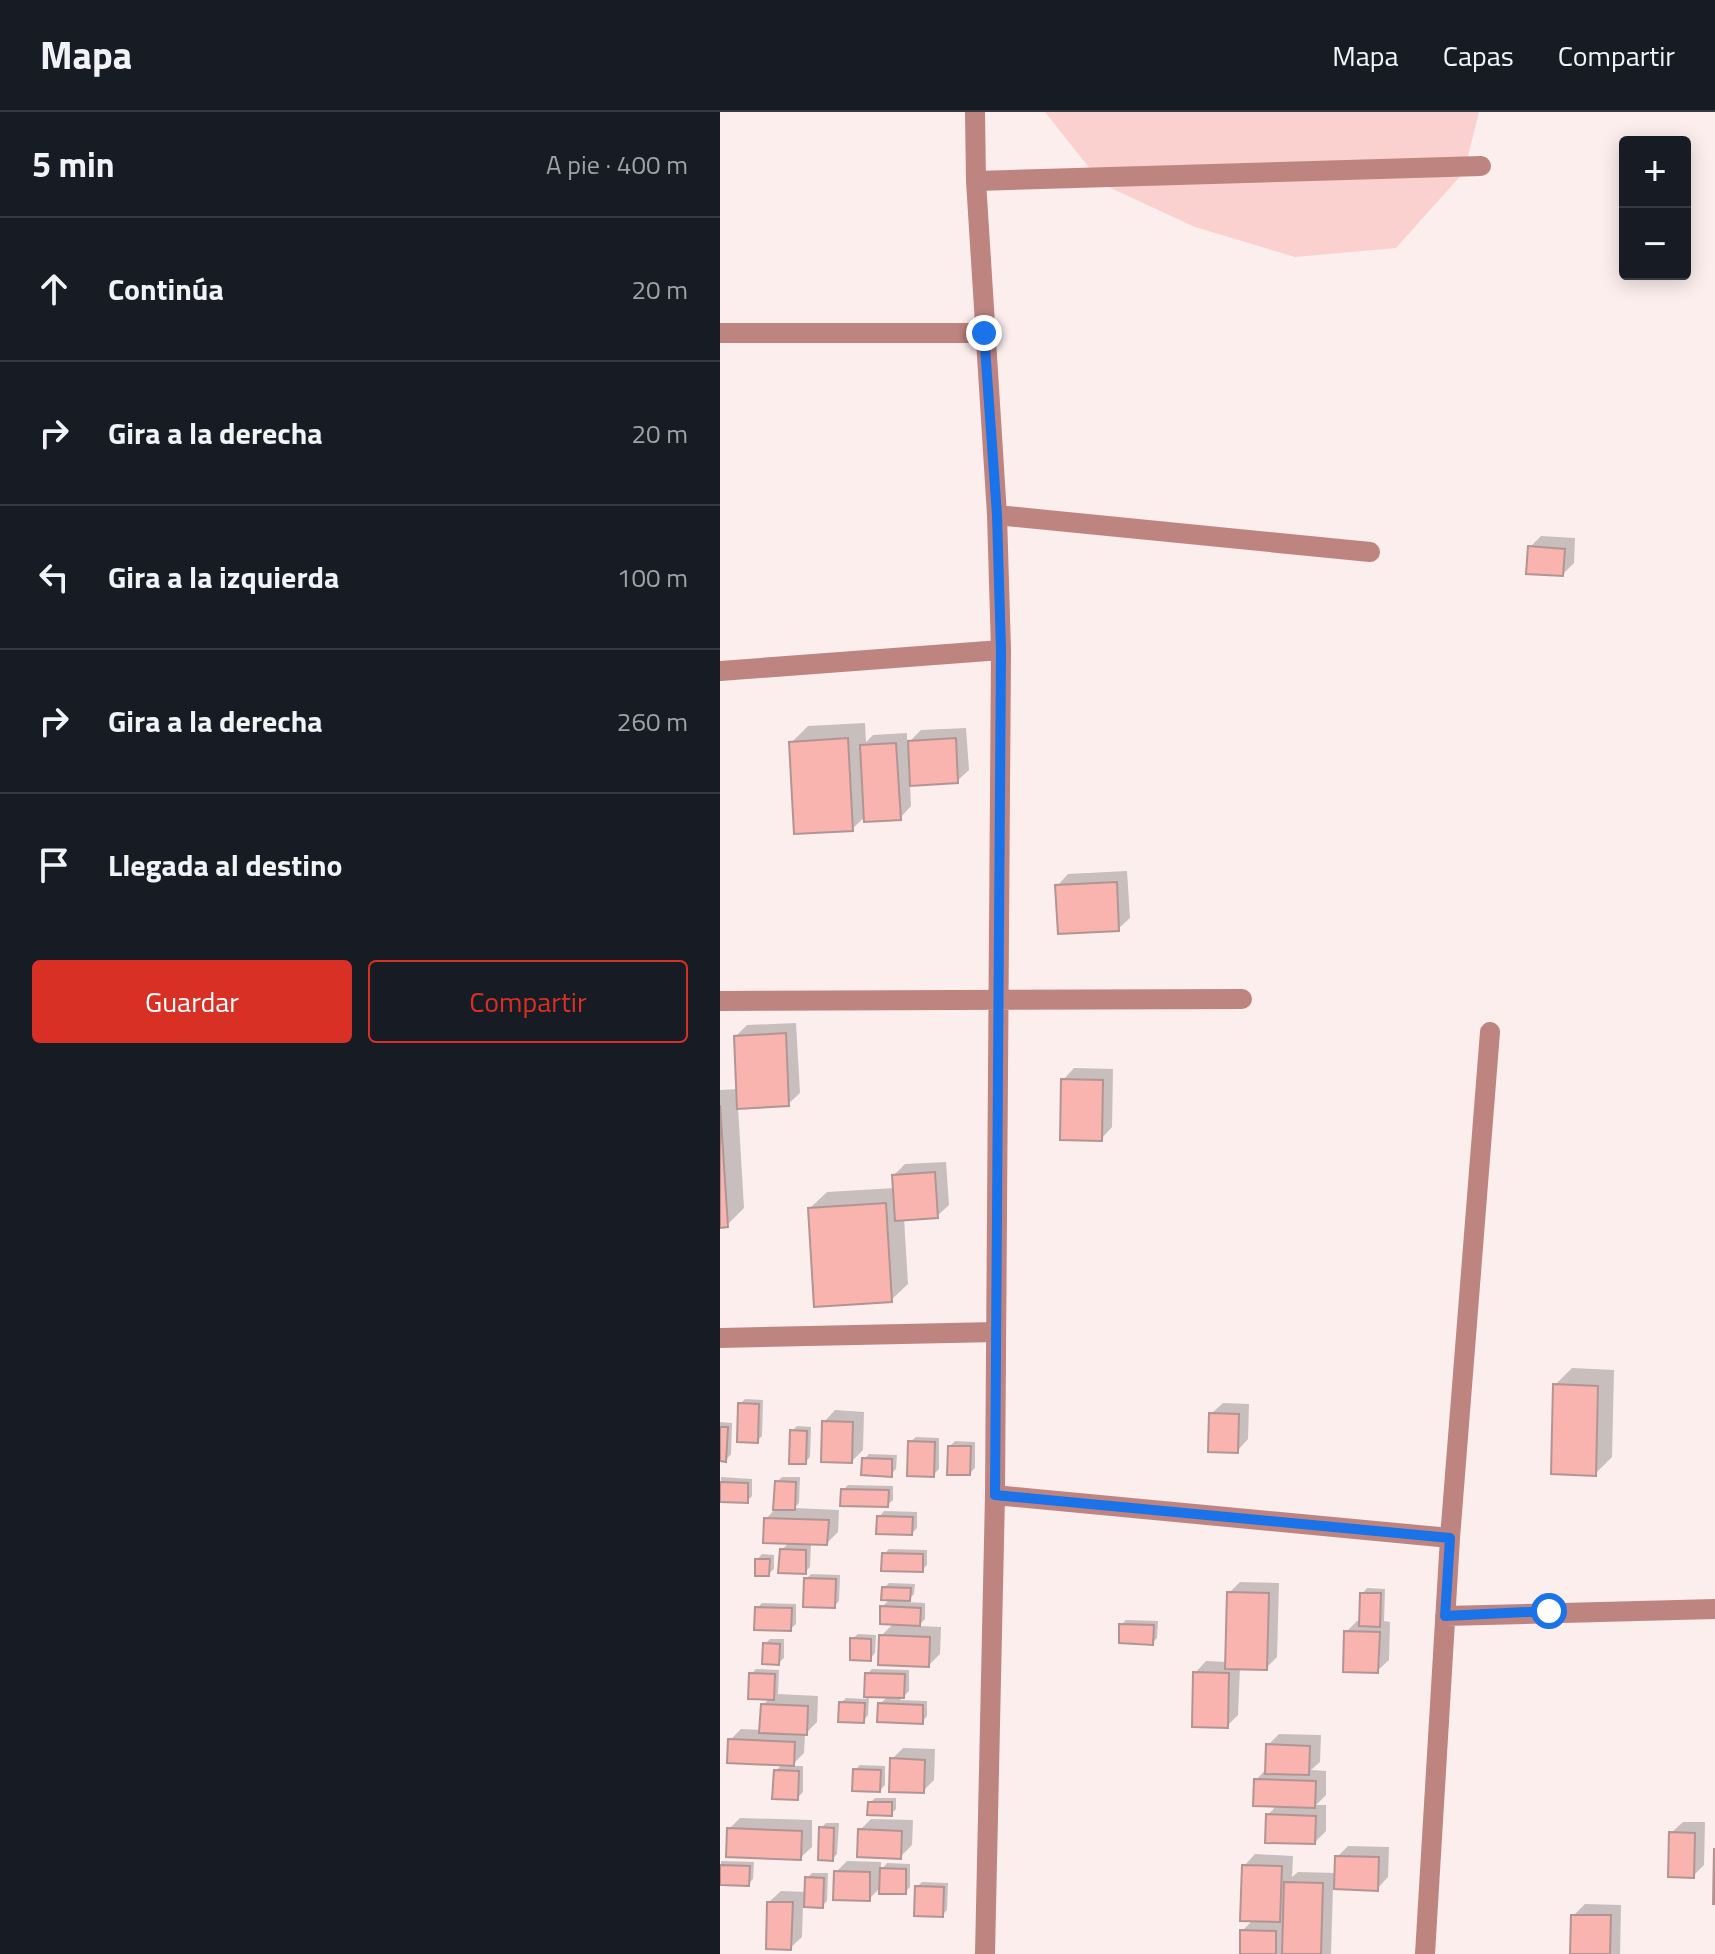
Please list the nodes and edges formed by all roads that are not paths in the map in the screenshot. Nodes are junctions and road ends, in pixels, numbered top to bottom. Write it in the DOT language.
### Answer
graph roads {
  1 [pos="975,112"];
  2 [pos="1481,166"];
  3 [pos="976,181"];
  4 [pos="720,333"];
  5 [pos="984,333"];
  6 [pos="997,515"];
  7 [pos="1370,552"];
  8 [pos="1001,650"];
  9 [pos="720,671"];
  10 [pos="999,999"];
  11 [pos="1242,999"];
  12 [pos="720,1001"];
  13 [pos="1490,1032"];
  14 [pos="996,1332"];
  15 [pos="720,1338"];
  16 [pos="995,1495"];
  17 [pos="1450,1538"];
  18 [pos="1715,1609"];
  19 [pos="1445,1616"];
  20 [pos="985,1954"];
  21 [pos="1425,1954"];
  1 -- 3 [label="street"];
  2 -- 3 [label="street"];
  3 -- 5 [label="street"];
  4 -- 5 [label="street"];
  5 -- 6 [label="street"];
  6 -- 7 [label="street"];
  6 -- 8 [label="street"];
  8 -- 9 [label="street"];
  8 -- 10 [label="street"];
  10 -- 11 [label="street"];
  10 -- 12 [label="street"];
  10 -- 14 [label="street"];
  13 -- 17 [label="street"];
  14 -- 15 [label="street"];
  14 -- 16 [label="street"];
  16 -- 17 [label="street"];
  16 -- 20 [label="street"];
  17 -- 19 [label="street"];
  18 -- 19 [label="street"];
  19 -- 21 [label="street"];
}
